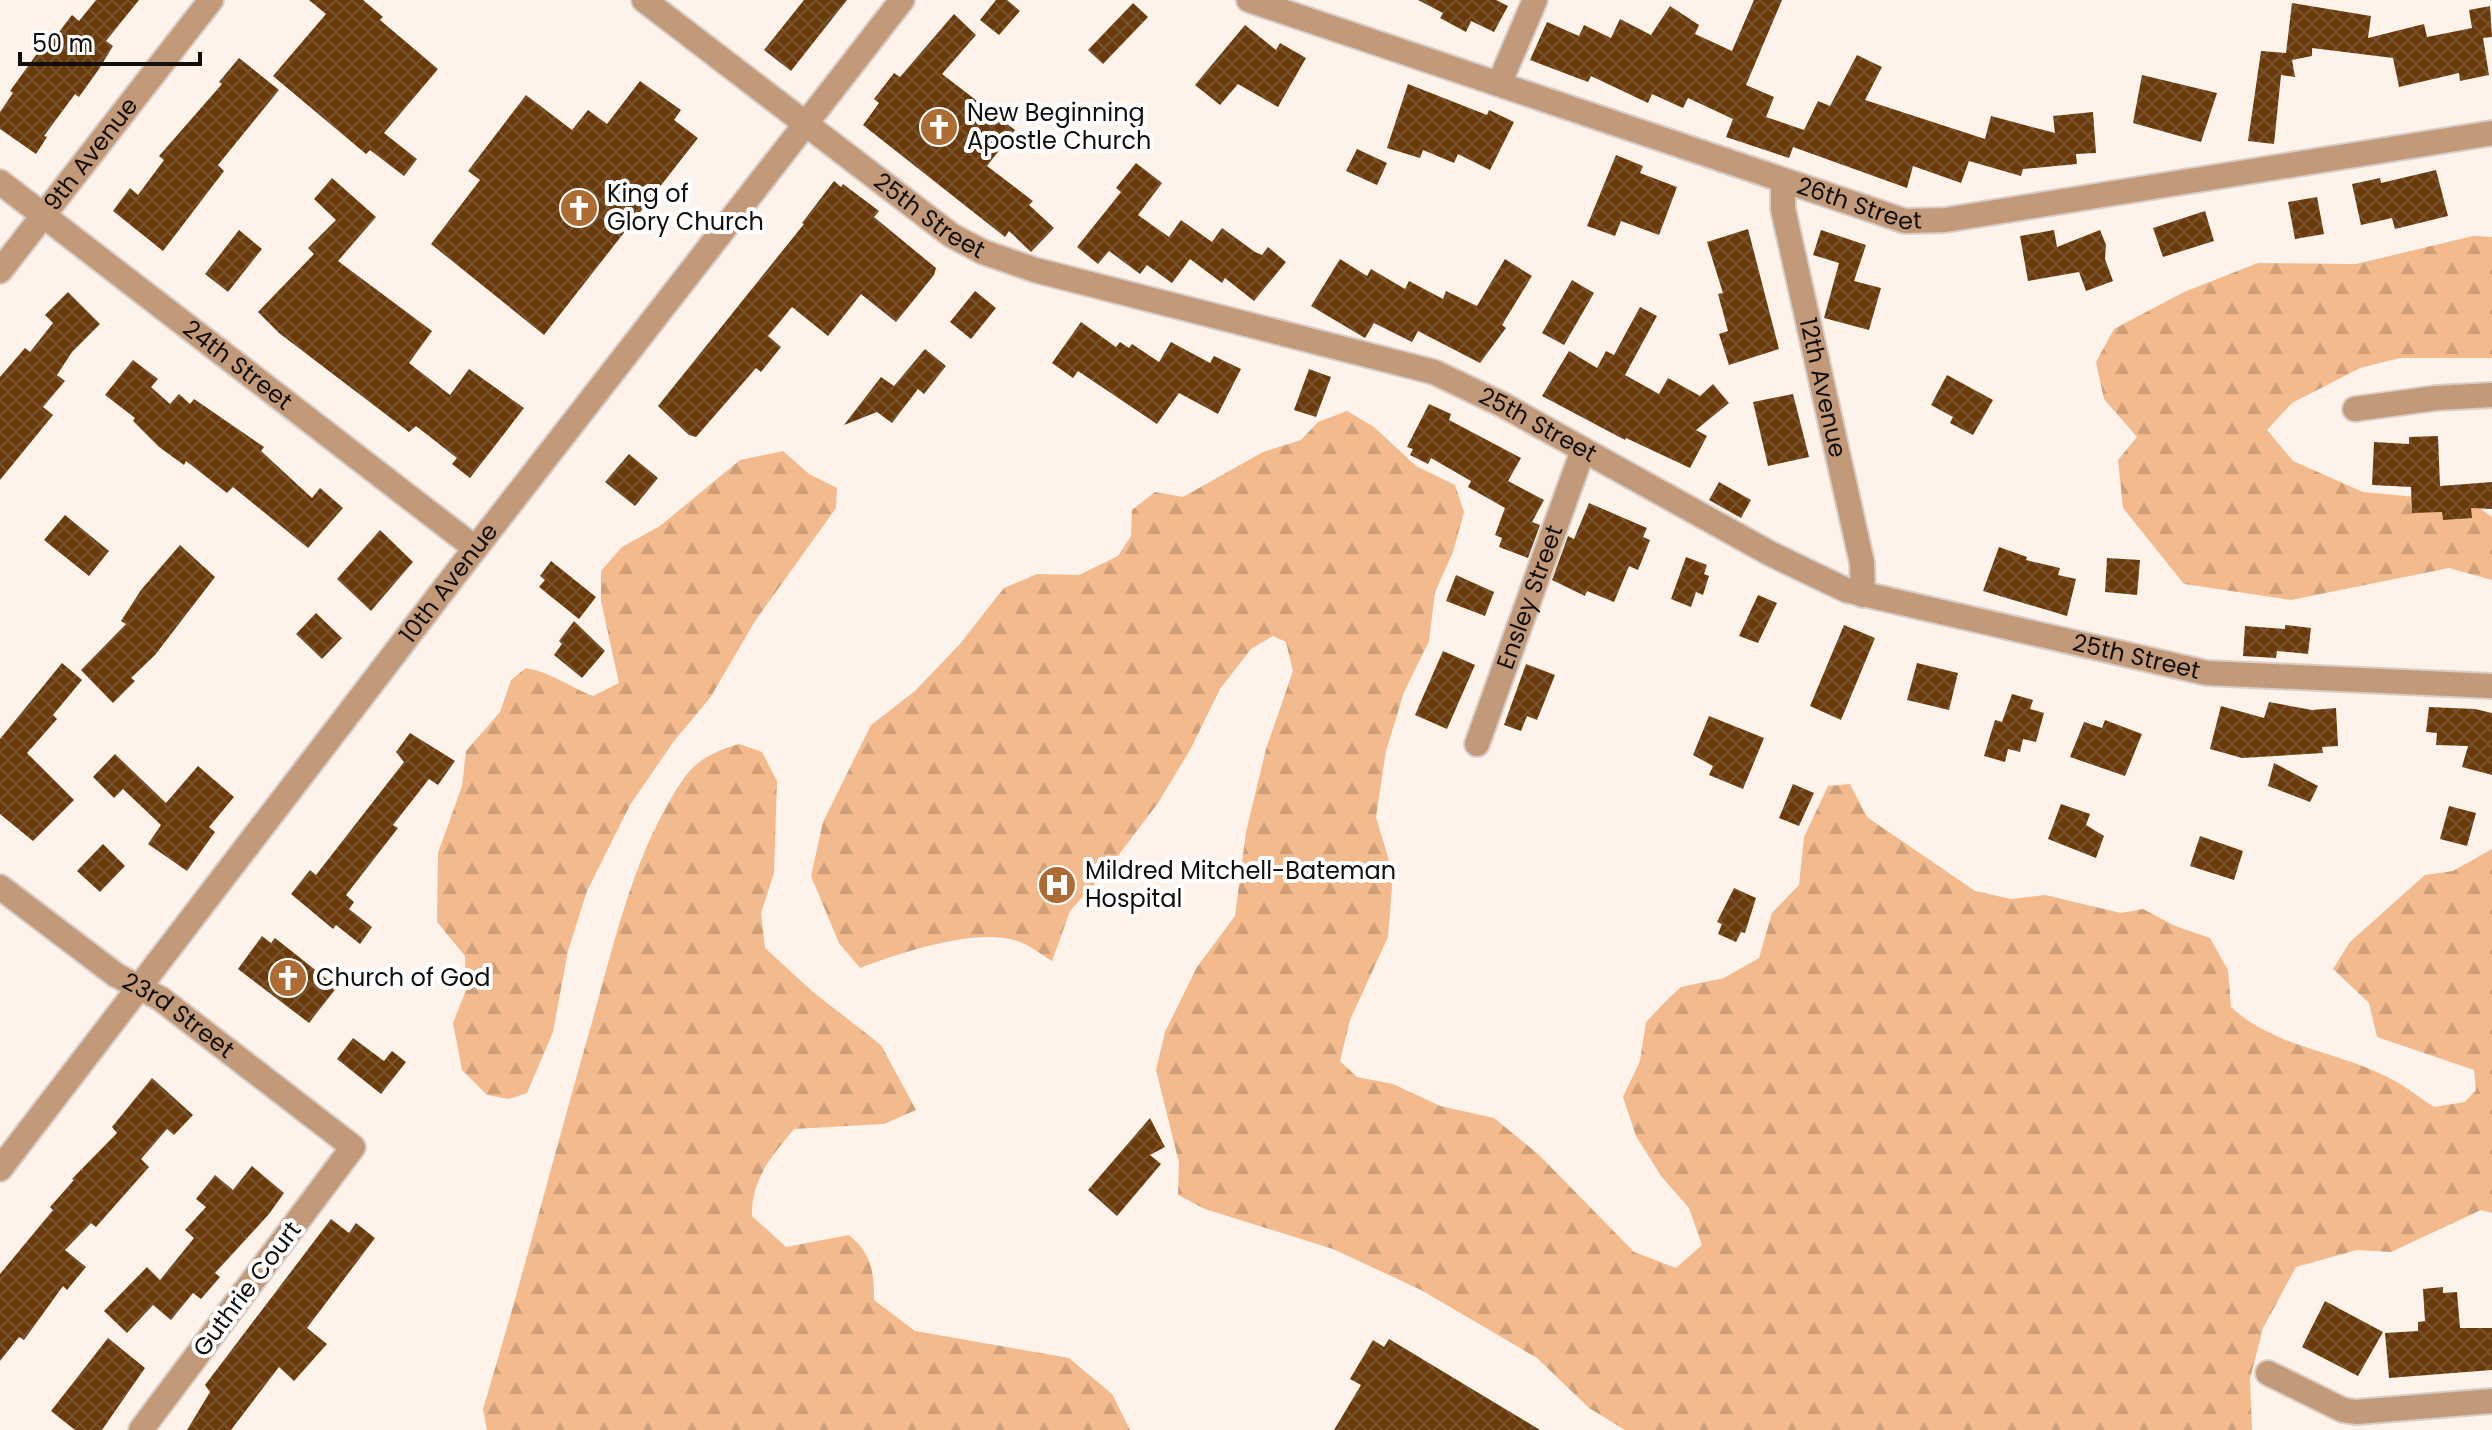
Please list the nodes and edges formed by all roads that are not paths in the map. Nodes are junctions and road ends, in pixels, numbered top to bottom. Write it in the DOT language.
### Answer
graph roads {
  1 [pos="211,0"];
  2 [pos="644,0"];
  3 [pos="902,0"];
  4 [pos="1249,0"];
  5 [pos="1535,0"];
  6 [pos="1499,84"];
  7 [pos="806,125"];
  8 [pos="2492,133"];
  9 [pos="0,182"];
  10 [pos="1783,182"];
  11 [pos="43,215"];
  12 [pos="0,271"];
  13 [pos="2492,395"];
  14 [pos="2355,409"];
  15 [pos="1583,450"];
  16 [pos="475,548"];
  17 [pos="1863,595"];
  18 [pos="2492,686"];
  19 [pos="1477,744"];
  20 [pos="0,887"];
  21 [pos="140,987"];
  22 [pos="353,1147"];
  23 [pos="0,1169"];
  24 [pos="2268,1373"];
  25 [pos="2492,1401"];
  26 [pos="141,1430"];
  1 -- 11 [label="street, 9th Avenue"];
  2 -- 7 [label="street, 25th Street"];
  3 -- 7 [label="street, 10th Avenue"];
  4 -- 6 [label="street, 26th Street"];
  5 -- 6 [label="street"];
  6 -- 10 [label="street, 26th Street"];
  7 -- 15 [label="street, 25th Street"];
  7 -- 16 [label="street, 10th Avenue"];
  8 -- 10 [label="street, 26th Street"];
  9 -- 11 [label="street, 24th Street"];
  10 -- 17 [label="street, 12th Avenue"];
  11 -- 12 [label="street, 9th Avenue"];
  11 -- 16 [label="street, 24th Street"];
  13 -- 14 [label="street"];
  15 -- 17 [label="street, 25th Street"];
  15 -- 19 [label="street, Ensley Street"];
  16 -- 21 [label="street, 10th Avenue"];
  17 -- 18 [label="street, 25th Street"];
  20 -- 21 [label="street, 23rd Street"];
  21 -- 22 [label="street, 23rd Street"];
  21 -- 23 [label="street, 10th Avenue"];
  22 -- 26 [label="street, Guthrie Court"];
  24 -- 25 [label="street"];
}
